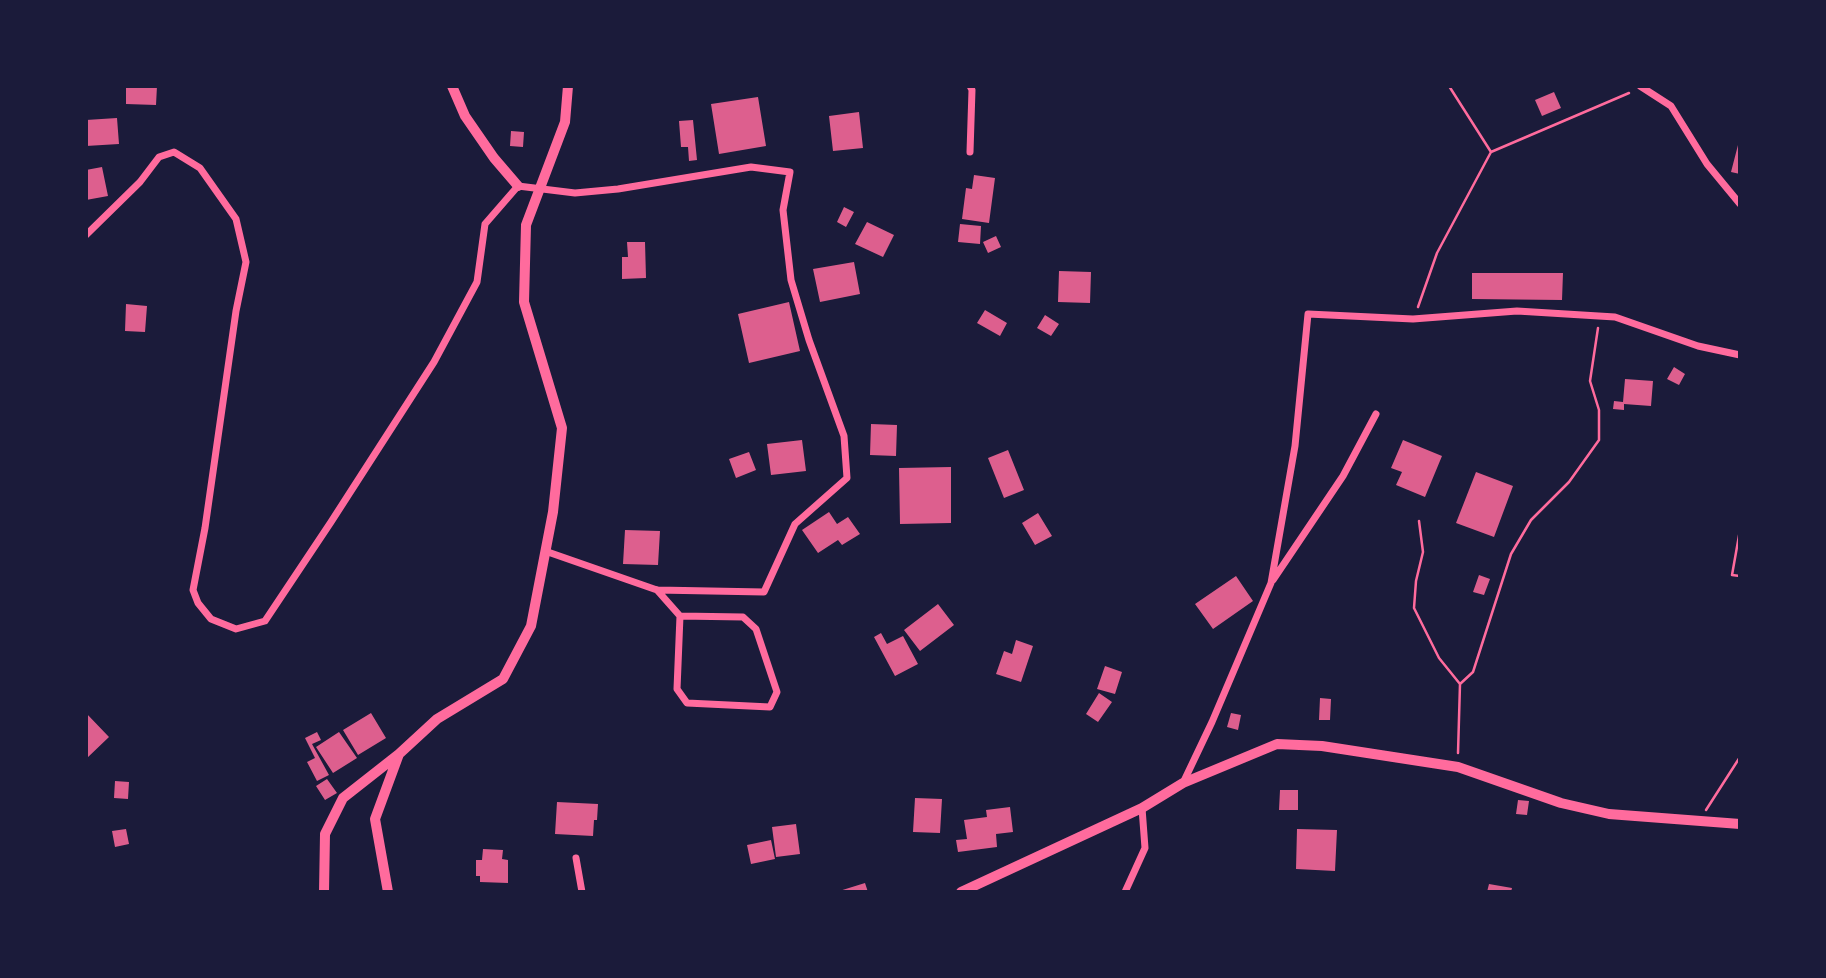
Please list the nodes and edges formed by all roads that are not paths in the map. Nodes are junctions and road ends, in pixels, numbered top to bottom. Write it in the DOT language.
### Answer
graph roads {
  1 [pos="452,86"];
  2 [pos="568,86"];
  3 [pos="970,86"];
  4 [pos="1641,86"];
  5 [pos="970,152"];
  6 [pos="518,186"];
  7 [pos="540,187"];
  8 [pos="1740,204"];
  9 [pos="86,235"];
  10 [pos="1740,355"];
  11 [pos="1376,414"];
  12 [pos="545,551"];
  13 [pos="1271,583"];
  14 [pos="657,590"];
  15 [pos="680,616"];
  16 [pos="399,754"];
  17 [pos="1183,783"];
  18 [pos="1142,808"];
  19 [pos="1740,824"];
  20 [pos="576,858"];
  21 [pos="324,892"];
  22 [pos="388,892"];
  23 [pos="582,892"];
  24 [pos="961,892"];
  25 [pos="1125,892"];
  1 -- 6 [label="street"];
  2 -- 7 [label="street"];
  3 -- 5 [label="street"];
  4 -- 8 [label="street"];
  6 -- 7 [label="street"];
  6 -- 9 [label="street"];
  7 -- 12 [label="street"];
  7 -- 14 [label="street"];
  10 -- 13 [label="street"];
  11 -- 13 [label="street"];
  12 -- 14 [label="street"];
  12 -- 16 [label="street"];
  13 -- 17 [label="street"];
  14 -- 15 [label="street"];
  15 -- 15 [label="street"];
  16 -- 21 [label="street"];
  16 -- 22 [label="street"];
  17 -- 18 [label="street"];
  17 -- 19 [label="street"];
  18 -- 24 [label="street"];
  18 -- 25 [label="street"];
  20 -- 23 [label="street"];
}
